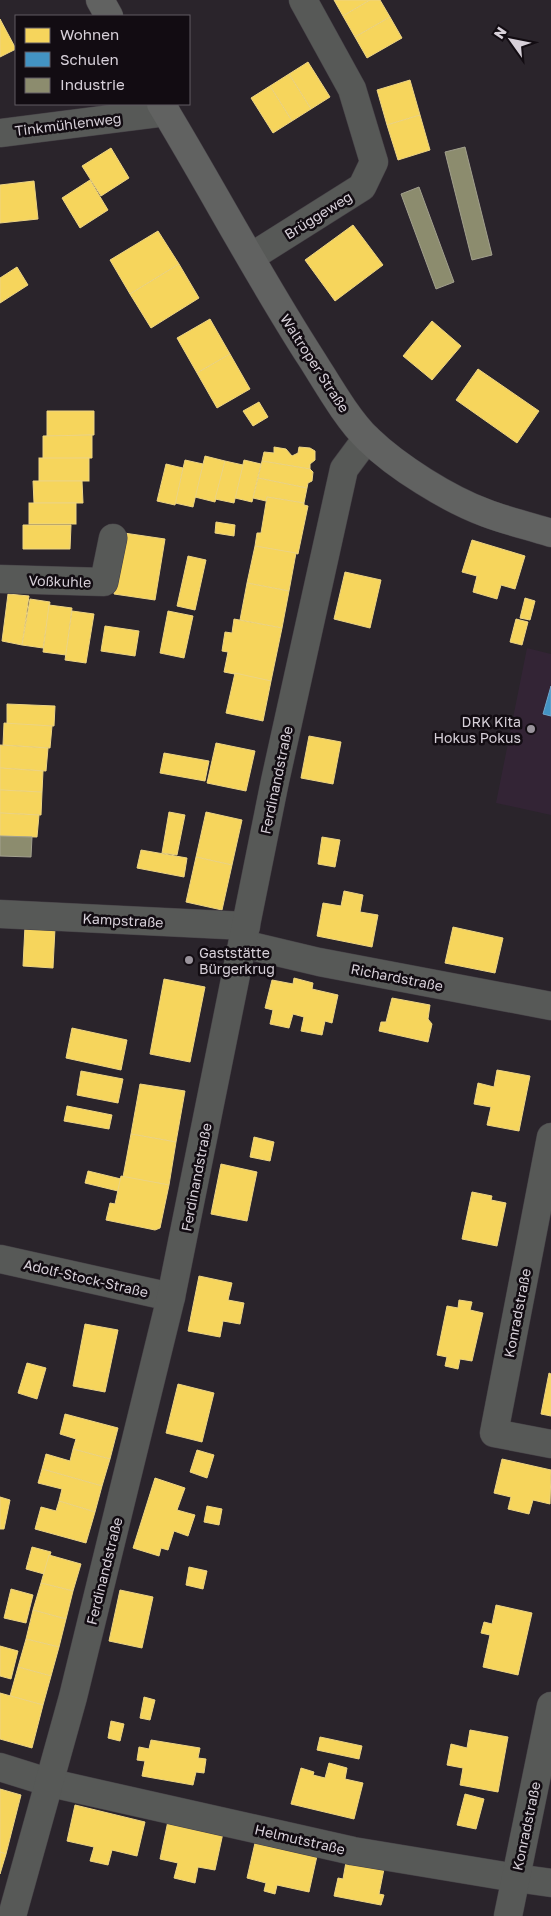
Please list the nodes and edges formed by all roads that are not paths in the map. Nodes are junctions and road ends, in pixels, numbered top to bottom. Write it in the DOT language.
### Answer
graph roads {
  1 [pos="100,0"];
  2 [pos="303,0"];
  3 [pos="108,15"];
  4 [pos="164,108"];
  5 [pos="0,133"];
  6 [pos="251,257"];
  7 [pos="367,438"];
  8 [pos="551,533"];
  9 [pos="113,538"];
  10 [pos="0,579"];
  11 [pos="0,914"];
  12 [pos="245,935"];
  13 [pos="551,1006"];
  14 [pos="551,1137"];
  15 [pos="0,1259"];
  16 [pos="171,1297"];
  17 [pos="551,1444"];
  18 [pos="551,1706"];
  19 [pos="0,1767"];
  20 [pos="51,1782"];
  21 [pos="516,1878"];
  22 [pos="551,1883"];
  23 [pos="12,1916"];
  24 [pos="508,1916"];
  1 -- 3 [label="main road"];
  2 -- 6 [label="street, Brüggeweg"];
  4 -- 5 [label="street, Tinkmühlenweg"];
  4 -- 6 [label="main road, Waltroper Straße"];
  6 -- 7 [label="main road, Waltroper Straße"];
  7 -- 8 [label="main road, Waltroper Straße"];
  7 -- 12 [label="street, Ferdinandstraße"];
  9 -- 10 [label="street, Voßkuhle"];
  11 -- 12 [label="street, Kampstraße"];
  12 -- 13 [label="street, Richardstraße"];
  12 -- 16 [label="street, Ferdinandstraße"];
  14 -- 17 [label="street, Konradstraße"];
  15 -- 16 [label="street, Adolf-Stock-Straße"];
  16 -- 20 [label="street, Ferdinandstraße"];
  18 -- 21 [label="street, Konradstraße"];
  19 -- 20 [label="street, Helmutstraße"];
  20 -- 21 [label="street, Helmutstraße"];
  20 -- 23 [label="street, Ferdinandstraße"];
  21 -- 22 [label="street, Helmutstraße"];
  21 -- 24 [label="street, Konradstraße"];
}
